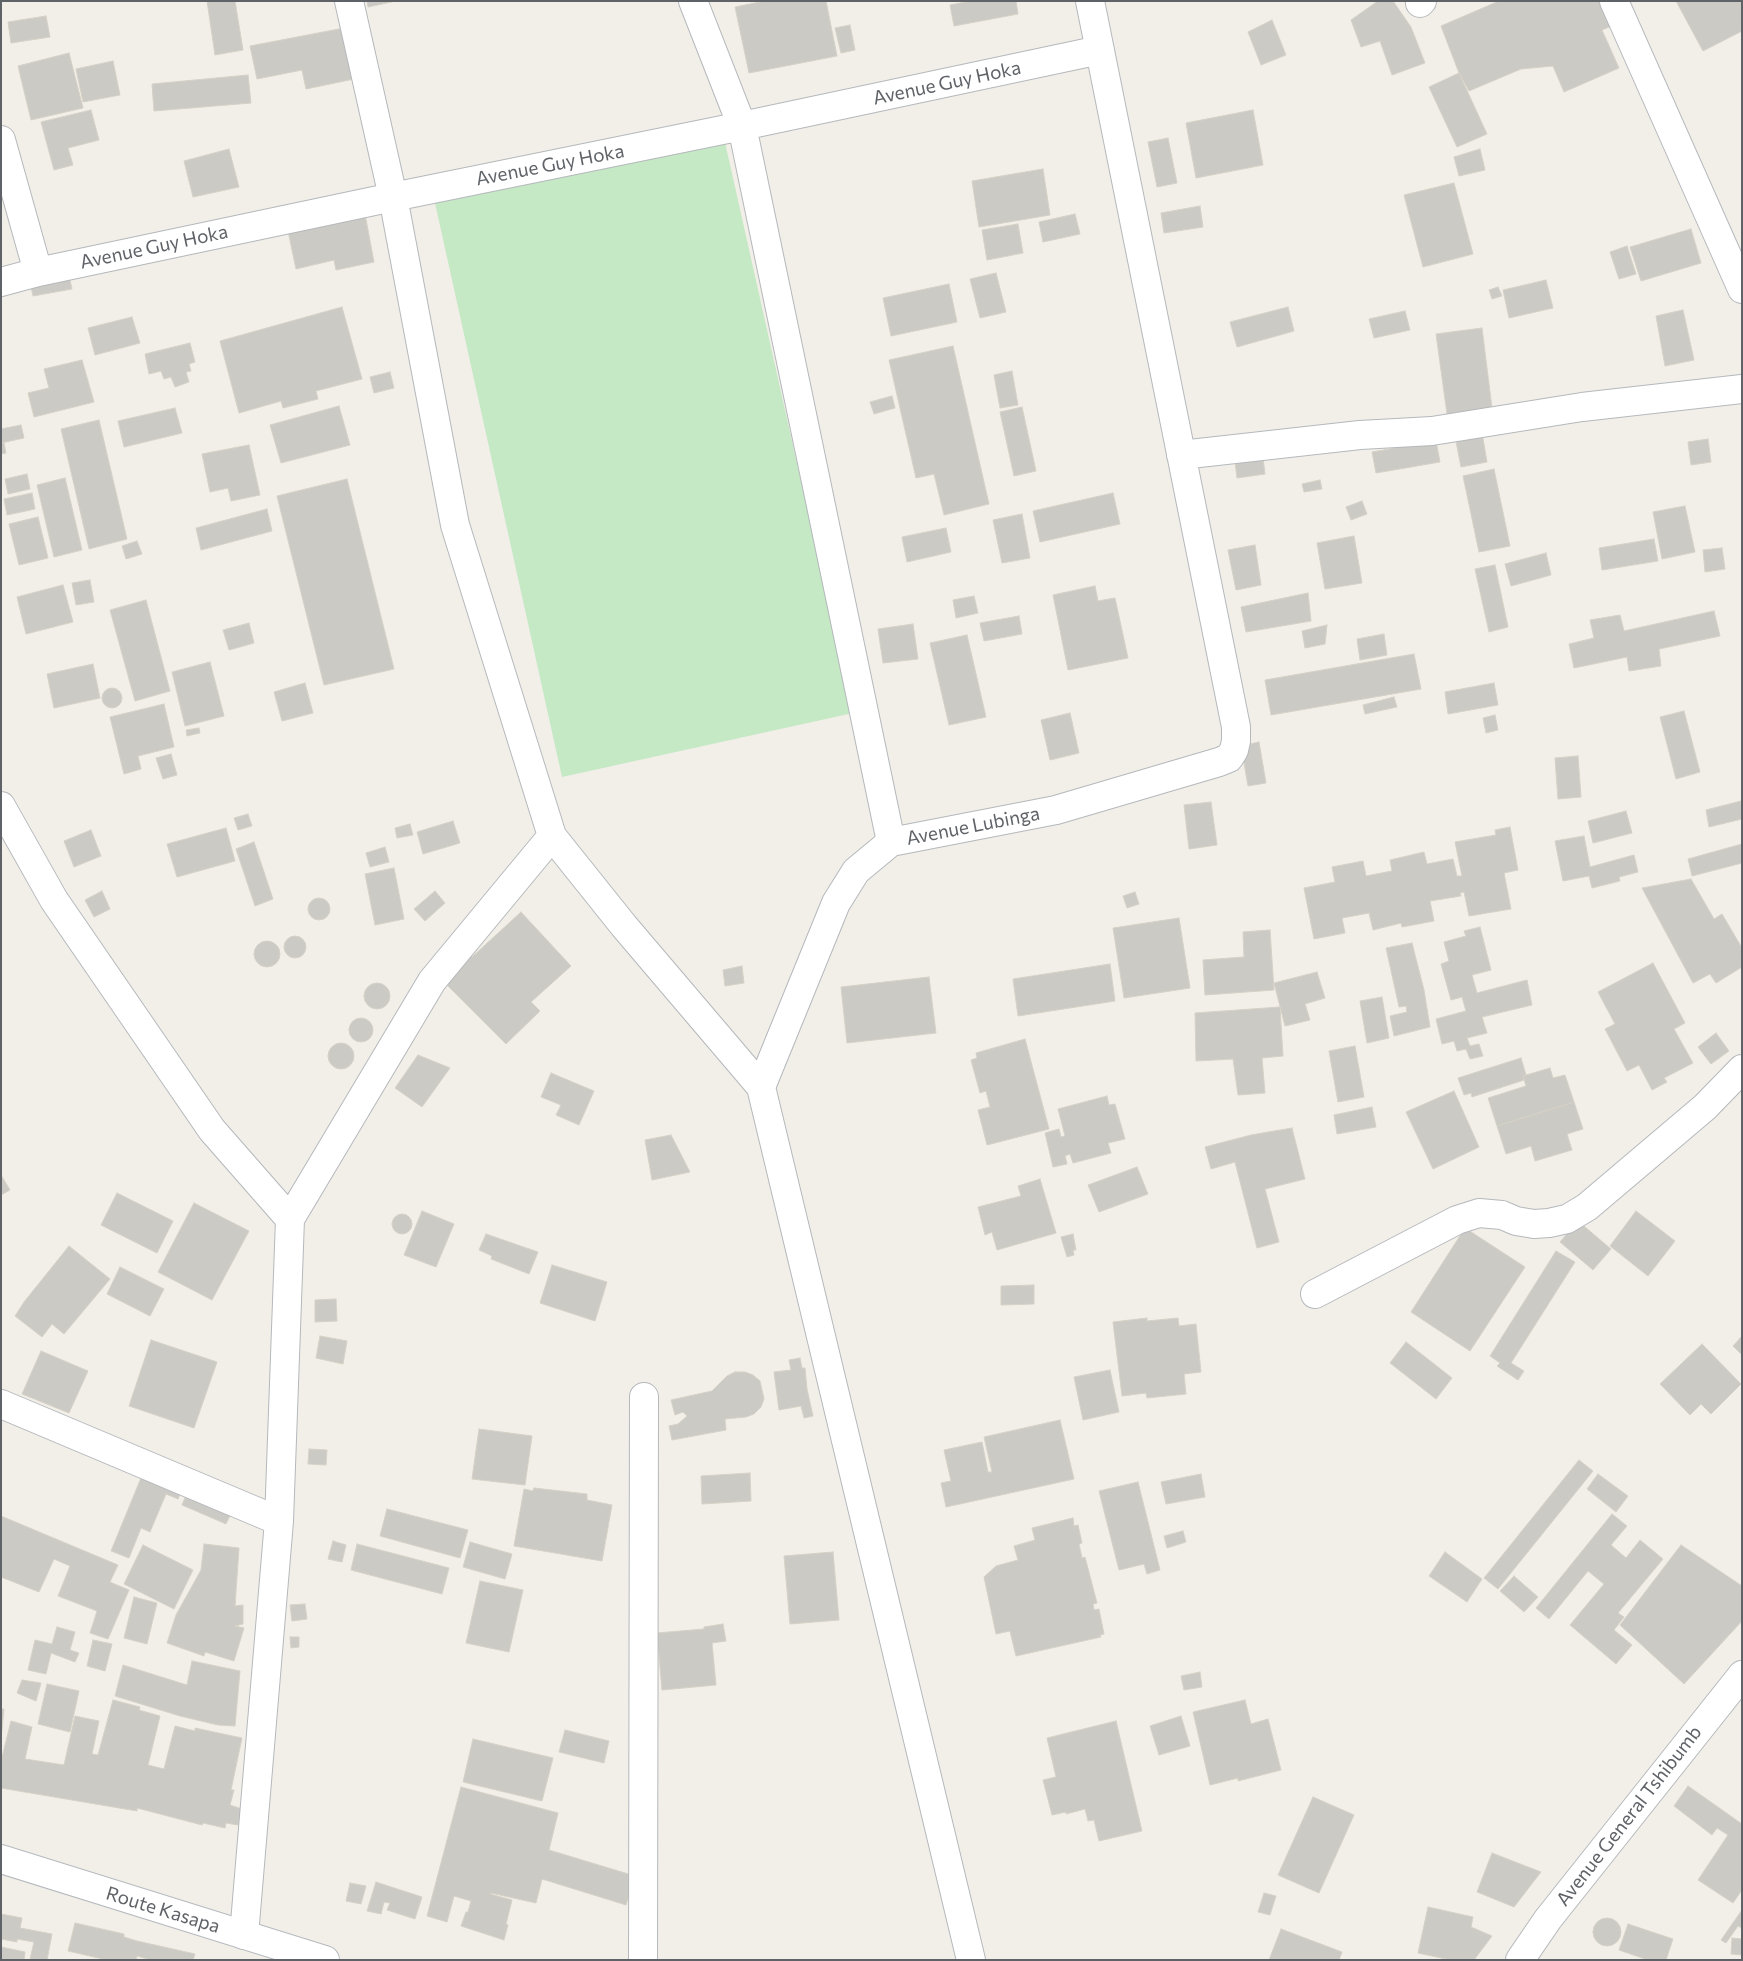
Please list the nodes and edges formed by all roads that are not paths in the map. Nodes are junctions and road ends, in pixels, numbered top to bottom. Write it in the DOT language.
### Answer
graph roads {
  1 [pos="349,1"];
  2 [pos="693,1"];
  3 [pos="1090,1"];
  4 [pos="1614,1"];
  5 [pos="1100,50"];
  6 [pos="742,126"];
  7 [pos="1,140"];
  8 [pos="393,197"];
  9 [pos="38,272"];
  10 [pos="1,282"];
  11 [pos="1742,289"];
  12 [pos="1742,389"];
  13 [pos="1181,455"];
  14 [pos="1,806"];
  15 [pos="552,836"];
  16 [pos="891,842"];
  17 [pos="1742,1069"];
  18 [pos="761,1087"];
  19 [pos="290,1219"];
  20 [pos="1315,1294"];
  21 [pos="644,1397"];
  22 [pos="1,1404"];
  23 [pos="279,1521"];
  24 [pos="1742,1675"];
  25 [pos="1,1859"];
  26 [pos="244,1935"];
  27 [pos="325,1960"];
  28 [pos="643,1960"];
  29 [pos="971,1960"];
  30 [pos="1520,1960"];
  1 -- 8 [label="street"];
  2 -- 6 [label="street"];
  3 -- 5 [label="street, Avenue Lubinga"];
  4 -- 11 [label="street"];
  5 -- 6 [label="street, Avenue Guy Hoka"];
  5 -- 13 [label="street, Avenue Lubinga"];
  6 -- 8 [label="street, Avenue Guy Hoka"];
  6 -- 16 [label="street"];
  7 -- 9 [label="street"];
  8 -- 9 [label="street, Avenue Guy Hoka"];
  8 -- 15 [label="street"];
  9 -- 10 [label="street, Avenue Guy Hoka"];
  12 -- 13 [label="street"];
  13 -- 16 [label="street, Avenue Lubinga"];
  14 -- 19 [label="street"];
  15 -- 18 [label="street"];
  15 -- 19 [label="street"];
  16 -- 18 [label="street"];
  17 -- 20 [label="street"];
  18 -- 29 [label="street"];
  19 -- 23 [label="street"];
  21 -- 28 [label="street"];
  22 -- 23 [label="street"];
  23 -- 26 [label="street"];
  24 -- 30 [label="street, Avenue General Tshibumb"];
  25 -- 26 [label="street, Route Kasapa"];
  26 -- 27 [label="street, Route Kasapa"];
}
